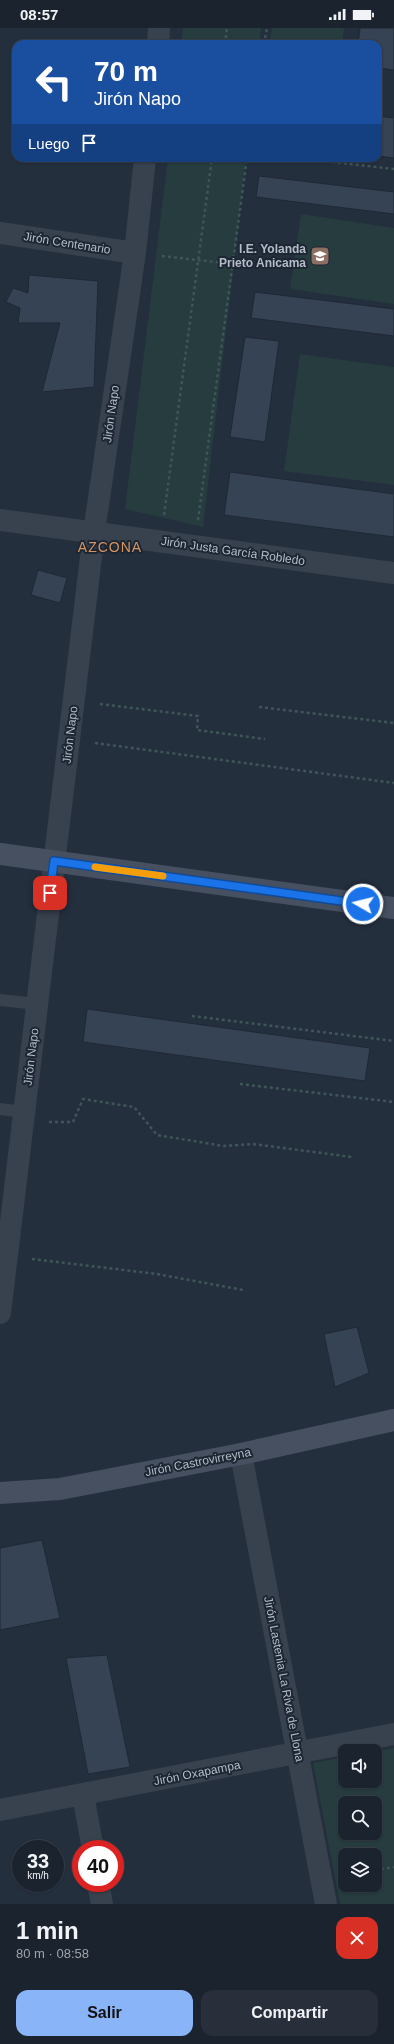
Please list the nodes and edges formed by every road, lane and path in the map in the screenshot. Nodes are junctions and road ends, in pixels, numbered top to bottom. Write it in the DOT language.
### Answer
graph roads {
  1 [pos="160,28"];
  2 [pos="227,28"];
  3 [pos="267,28"];
  4 [pos="158,40"];
  5 [pos="226,40"];
  6 [pos="265,40"];
  7 [pos="145,162"];
  8 [pos="211,162"];
  9 [pos="246,162"];
  10 [pos="332,162"];
  11 [pos="394,169"];
  12 [pos="0,233"];
  13 [pos="135,253"];
  14 [pos="199,259"];
  15 [pos="233,264"];
  16 [pos="0,520"];
  17 [pos="198,523"];
  18 [pos="94,532"];
  19 [pos="161,541"];
  20 [pos="394,573"];
  21 [pos="74,701"];
  22 [pos="259,707"];
  23 [pos="394,723"];
  24 [pos="264,739"];
  25 [pos="69,740"];
  26 [pos="394,783"];
  27 [pos="0,854"];
  28 [pos="54,861"];
  29 [pos="394,908"];
  30 [pos="0,1000"];
  31 [pos="37,1004"];
  32 [pos="192,1016"];
  33 [pos="394,1041"];
  34 [pos="240,1084"];
  35 [pos="394,1102"];
  36 [pos="0,1109"];
  37 [pos="24,1117"];
  38 [pos="352,1157"];
  39 [pos="7,1256"];
  40 [pos="244,1290"];
  41 [pos="0,1313"];
  42 [pos="394,1420"];
  43 [pos="241,1454"];
  44 [pos="0,1493"];
  45 [pos="394,1734"];
  46 [pos="298,1753"];
  47 [pos="83,1795"];
  48 [pos="0,1810"];
  49 [pos="90,1840"];
  50 [pos="394,1866"];
  51 [pos="382,1869"];
  52 [pos="100,1892"];
  53 [pos="102,1904"];
  54 [pos="326,1904"];
  1 -- 4 [label="street"];
  2 -- 5 [label="path"];
  3 -- 6 [label="path"];
  7 -- 13 [label="street, Jirón Napo"];
  8 -- 14 [label="path"];
  9 -- 15 [label="path"];
  10 -- 11 [label="path"];
  12 -- 13 [label="street, Jirón Centenario"];
  13 -- 14 [label="path"];
  13 -- 18 [label="street, Jirón Napo"];
  14 -- 15 [label="path"];
  14 -- 19 [label="path"];
  15 -- 17 [label="path"];
  16 -- 18 [label="street, Jirón Justa García Robledo"];
  18 -- 19 [label="street, Jirón Justa García Robledo"];
  18 -- 21 [label="street, Jirón Napo"];
  19 -- 20 [label="street, Jirón Justa García Robledo"];
  21 -- 24 [label="path"];
  21 -- 25 [label="street, Jirón Napo"];
  22 -- 23 [label="path"];
  25 -- 26 [label="path"];
  25 -- 28 [label="street, Jirón Napo"];
  27 -- 28 [label="street"];
  28 -- 29 [label="street"];
  28 -- 31 [label="street, Jirón Napo"];
  30 -- 31 [label="lane"];
  31 -- 37 [label="street, Jirón Napo"];
  32 -- 33 [label="path"];
  34 -- 35 [label="path"];
  36 -- 37 [label="lane"];
  37 -- 38 [label="path"];
  37 -- 39 [label="street, Jirón Napo"];
  39 -- 40 [label="path"];
  39 -- 41 [label="street, Jirón Napo"];
  42 -- 43 [label="street, Jirón Castrovirreyna"];
  43 -- 44 [label="street, Jirón Castrovirreyna"];
  43 -- 46 [label="street, Jirón Lastenia La Riva de Llona"];
  45 -- 46 [label="street, Jirón Oxapampa"];
  46 -- 47 [label="street, Jirón Oxapampa"];
  46 -- 54 [label="street, Jirón Lastenia La Riva de Llona"];
  47 -- 48 [label="street, Jirón Oxapampa"];
  47 -- 49 [label="street"];
  50 -- 51 [label="path"];
  52 -- 53 [label="street"];
}
